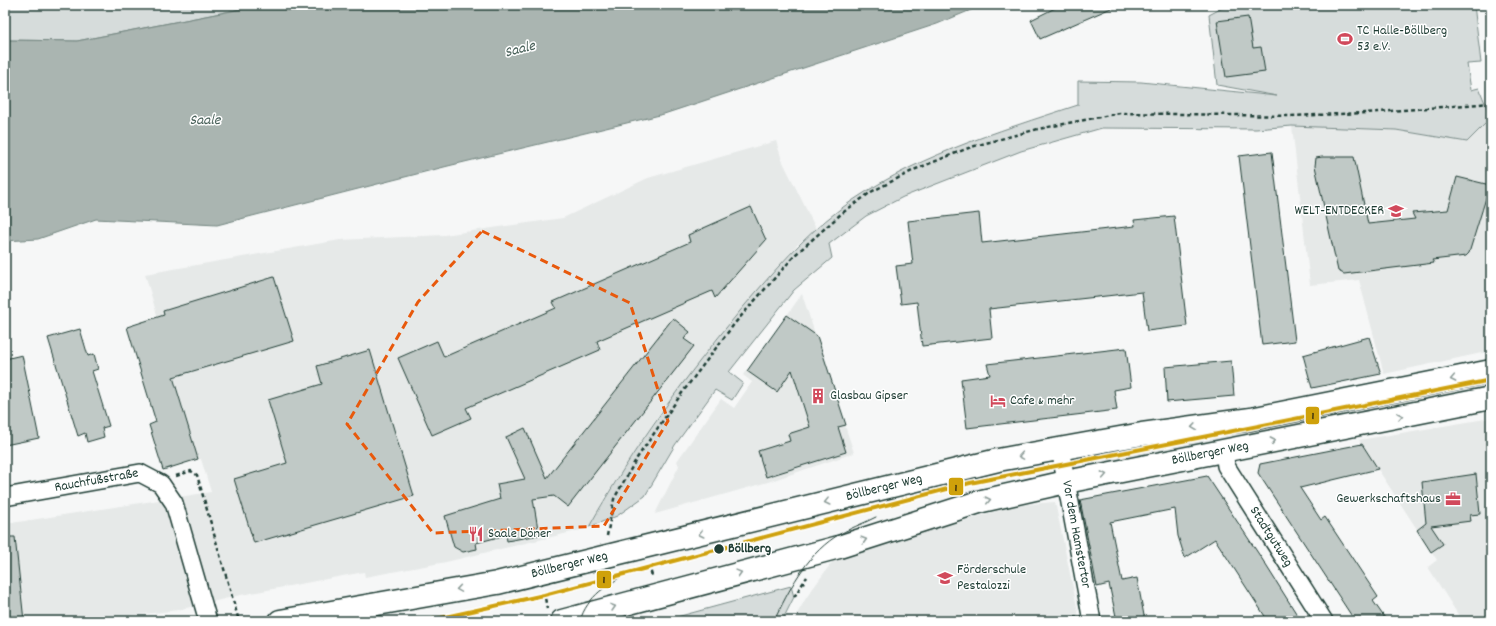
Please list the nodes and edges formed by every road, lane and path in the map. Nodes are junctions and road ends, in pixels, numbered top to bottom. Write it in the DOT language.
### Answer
graph roads {
  1 [pos="1491,103"];
  2 [pos="1491,371"];
  3 [pos="1491,398"];
  4 [pos="1060,449"];
  5 [pos="1224,451"];
  6 [pos="156,481"];
  7 [pos="1066,482"];
  8 [pos="5,497"];
  9 [pos="645,547"];
  10 [pos="604,557"];
  11 [pos="657,594"];
  12 [pos="208,621"];
  13 [pos="239,621"];
  14 [pos="280,621"];
  15 [pos="562,621"];
  16 [pos="1076,621"];
  17 [pos="1092,621"];
  18 [pos="1324,621"];
  1 -- 10 [label="path"];
  2 -- 4 [label="street, Böllberger Weg, one-way"];
  5 -- 3 [label="street, Böllberger Weg, one-way"];
  4 -- 7 [label="street, Vor dem Hamstertor"];
  4 -- 9 [label="street, Böllberger Weg, one-way"];
  7 -- 5 [label="street, Böllberger Weg, one-way"];
  5 -- 18 [label="street, Stadtgutweg"];
  6 -- 8 [label="street, Rauchfußstraße"];
  6 -- 12 [label="street, Rauchfußstraße"];
  6 -- 13 [label="path"];
  11 -- 7 [label="street, Böllberger Weg, one-way"];
  7 -- 17 [label="street, Vor dem Hamstertor"];
  9 -- 10 [label="street, Böllberger Weg"];
  9 -- 11 [label="path"];
  10 -- 14 [label="street, Böllberger Weg, one-way"];
  15 -- 11 [label="street, Böllberger Weg, one-way"];
  16 -- 17 [label="lane"];
}
